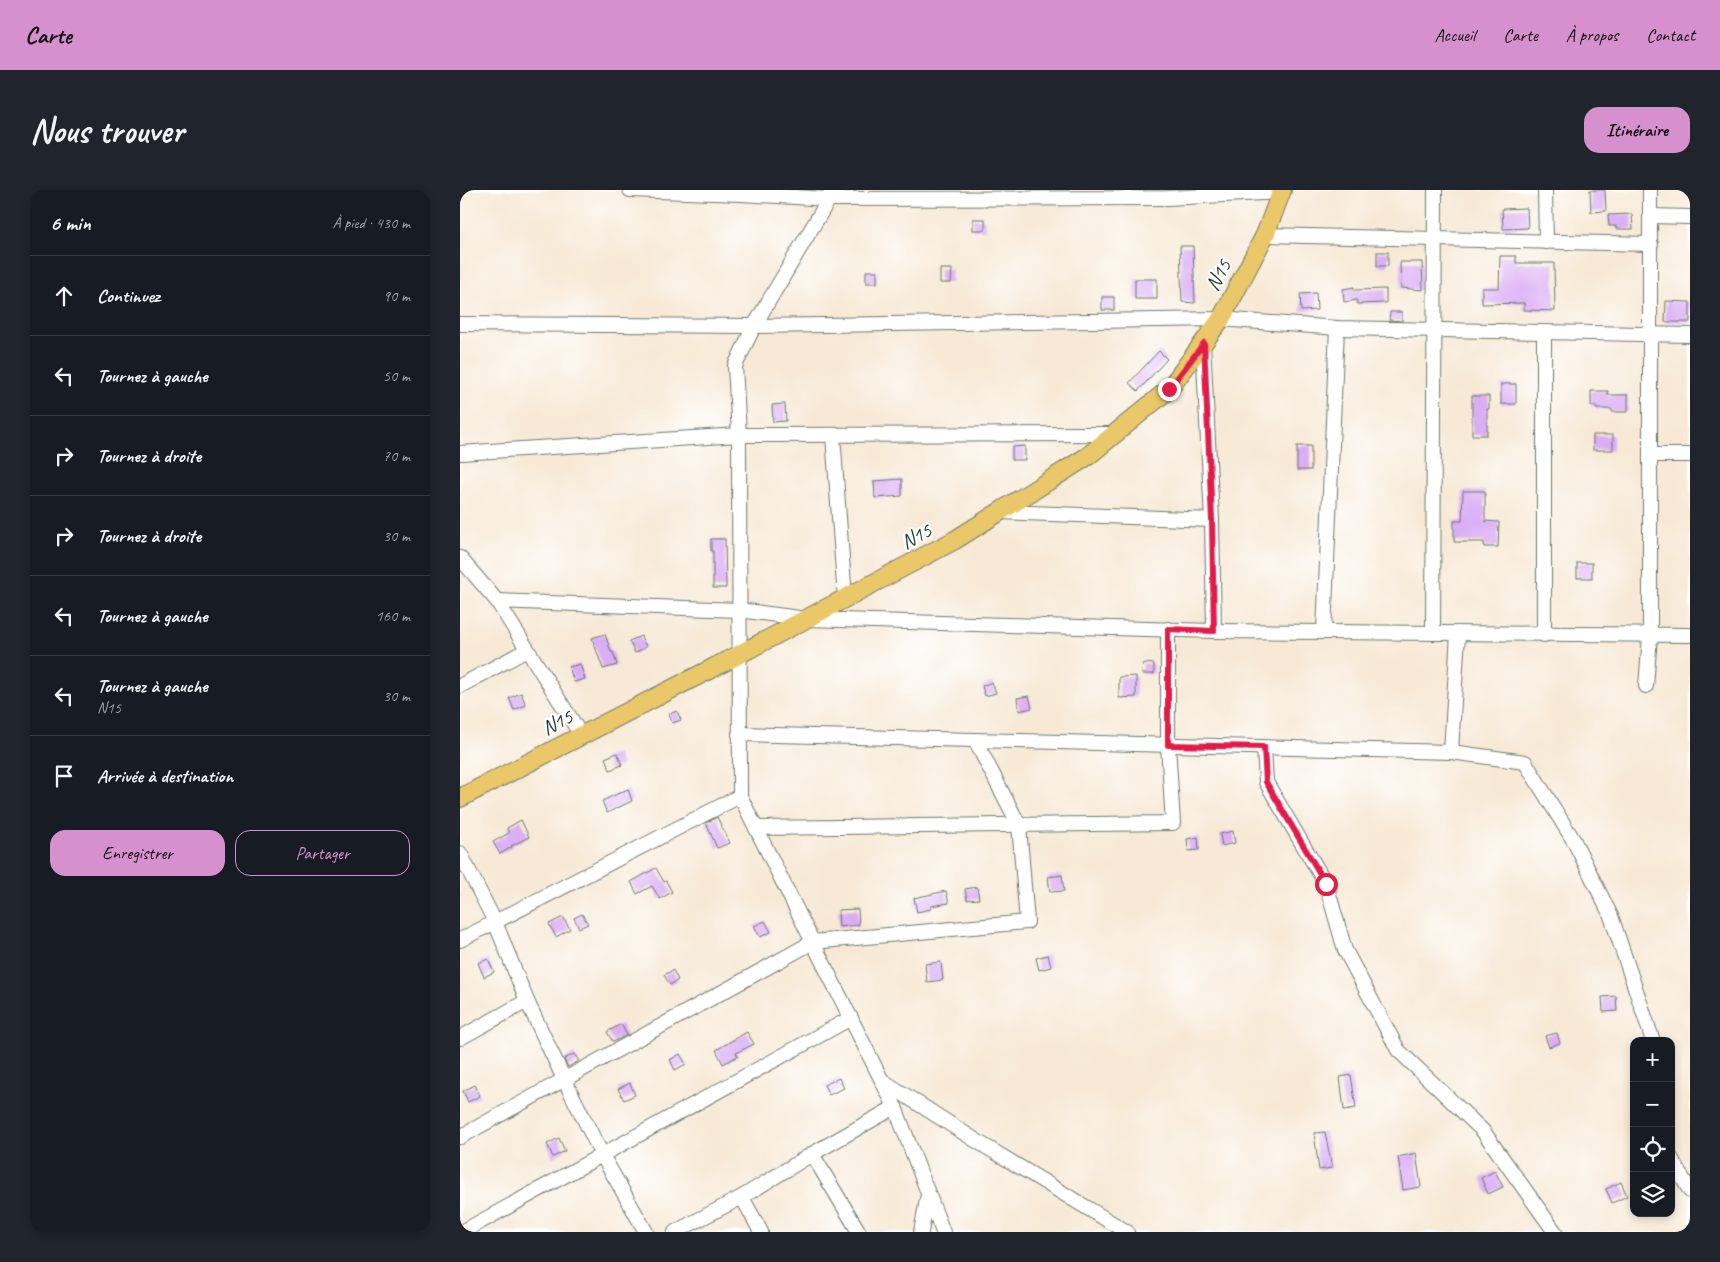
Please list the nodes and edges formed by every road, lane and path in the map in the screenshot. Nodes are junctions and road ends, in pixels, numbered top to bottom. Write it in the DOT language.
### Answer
graph roads {
  1 [pos="630,190"];
  2 [pos="1435,190"];
  3 [pos="1545,190"];
  4 [pos="1650,190"];
  5 [pos="1282,191"];
  6 [pos="741,192"];
  7 [pos="1026,194"];
  8 [pos="1167,194"];
  9 [pos="830,195"];
  10 [pos="1650,216"];
  11 [pos="1690,217"];
  12 [pos="1265,236"];
  13 [pos="1436,240"];
  14 [pos="1546,242"];
  15 [pos="1651,244"];
  16 [pos="1221,319"];
  17 [pos="460,324"];
  18 [pos="754,326"];
  19 [pos="1337,328"];
  20 [pos="1435,330"];
  21 [pos="1544,332"];
  22 [pos="1651,334"];
  23 [pos="1690,335"];
  24 [pos="1204,343"];
  25 [pos="1114,434"];
  26 [pos="739,435"];
  27 [pos="834,435"];
  28 [pos="460,453"];
  29 [pos="1651,455"];
  30 [pos="1690,455"];
  31 [pos="1000,512"];
  32 [pos="1212,520"];
  33 [pos="460,558"];
  34 [pos="845,599"];
  35 [pos="497,601"];
  36 [pos="739,610"];
  37 [pos="807,618"];
  38 [pos="1168,629"];
  39 [pos="1214,631"];
  40 [pos="1324,632"];
  41 [pos="1433,633"];
  42 [pos="1458,634"];
  43 [pos="1544,635"];
  44 [pos="1650,636"];
  45 [pos="1690,636"];
  46 [pos="527,650"];
  47 [pos="738,655"];
  48 [pos="460,686"];
  49 [pos="1646,686"];
  50 [pos="739,734"];
  51 [pos="581,735"];
  52 [pos="975,740"];
  53 [pos="1168,745"];
  54 [pos="1264,747"];
  55 [pos="1452,752"];
  56 [pos="740,796"];
  57 [pos="460,798"];
  58 [pos="1019,825"];
  59 [pos="756,828"];
  60 [pos="460,853"];
  61 [pos="495,922"];
  62 [pos="460,940"];
  63 [pos="813,942"];
  64 [pos="527,1002"];
  65 [pos="851,1018"];
  66 [pos="1652,1037"];
  67 [pos="460,1038"];
  68 [pos="564,1079"];
  69 [pos="882,1080"];
  70 [pos="895,1107"];
  71 [pos="460,1137"];
  72 [pos="812,1154"];
  73 [pos="602,1155"];
  74 [pos="1675,1165"];
  75 [pos="1690,1191"];
  76 [pos="928,1193"];
  77 [pos="742,1197"];
  78 [pos="462,1232"];
  79 [pos="646,1232"];
  80 [pos="675,1232"];
  81 [pos="761,1232"];
  82 [pos="859,1232"];
  83 [pos="921,1232"];
  84 [pos="943,1232"];
  85 [pos="1127,1232"];
  86 [pos="1555,1232"];
  1 -- 6 [label="street"];
  2 -- 13 [label="street"];
  3 -- 14 [label="street"];
  4 -- 10 [label="street"];
  5 -- 8 [label="street"];
  5 -- 12 [label="main road, N15"];
  6 -- 9 [label="street"];
  7 -- 8 [label="street"];
  7 -- 9 [label="street"];
  9 -- 18 [label="street"];
  10 -- 11 [label="street"];
  10 -- 15 [label="street"];
  12 -- 13 [label="street"];
  12 -- 16 [label="main road, N15"];
  13 -- 14 [label="street"];
  13 -- 20 [label="street"];
  14 -- 15 [label="street"];
  15 -- 22 [label="street"];
  16 -- 18 [label="street"];
  16 -- 19 [label="street"];
  16 -- 24 [label="main road, N15"];
  17 -- 18 [label="street"];
  18 -- 26 [label="street"];
  19 -- 20 [label="street"];
  19 -- 40 [label="street"];
  20 -- 21 [label="street"];
  20 -- 41 [label="street"];
  21 -- 22 [label="street"];
  21 -- 43 [label="street"];
  22 -- 23 [label="street"];
  22 -- 29 [label="street"];
  24 -- 25 [label="main road, N15"];
  24 -- 32 [label="street"];
  25 -- 27 [label="street"];
  25 -- 31 [label="main road, N15"];
  26 -- 27 [label="street"];
  26 -- 28 [label="street"];
  26 -- 36 [label="street"];
  27 -- 34 [label="street"];
  29 -- 30 [label="street"];
  29 -- 44 [label="street"];
  31 -- 32 [label="street"];
  31 -- 34 [label="main road, N15"];
  32 -- 39 [label="street"];
  33 -- 35 [label="street"];
  34 -- 37 [label="main road, N15"];
  35 -- 36 [label="street"];
  35 -- 46 [label="street"];
  36 -- 37 [label="street"];
  36 -- 47 [label="street"];
  37 -- 38 [label="street"];
  37 -- 47 [label="main road, N15"];
  38 -- 39 [label="street"];
  38 -- 53 [label="street"];
  39 -- 40 [label="street"];
  40 -- 41 [label="street"];
  41 -- 42 [label="street"];
  42 -- 43 [label="street"];
  42 -- 55 [label="street"];
  43 -- 44 [label="street"];
  44 -- 45 [label="street"];
  44 -- 49 [label="street"];
  46 -- 48 [label="street"];
  46 -- 51 [label="street"];
  47 -- 50 [label="street"];
  47 -- 51 [label="main road, N15"];
  50 -- 52 [label="street"];
  50 -- 56 [label="street"];
  51 -- 57 [label="main road, N15"];
  52 -- 53 [label="street"];
  52 -- 58 [label="street"];
  53 -- 54 [label="street"];
  53 -- 58 [label="street"];
  54 -- 55 [label="street"];
  54 -- 86 [label="street"];
  55 -- 66 [label="street"];
  56 -- 59 [label="street"];
  56 -- 61 [label="street"];
  58 -- 59 [label="street"];
  58 -- 63 [label="street"];
  59 -- 63 [label="street"];
  60 -- 61 [label="street"];
  61 -- 62 [label="street"];
  61 -- 64 [label="street"];
  63 -- 65 [label="street"];
  63 -- 68 [label="street"];
  64 -- 67 [label="street"];
  64 -- 68 [label="street"];
  65 -- 69 [label="street"];
  65 -- 73 [label="street"];
  68 -- 71 [label="street"];
  68 -- 73 [label="street"];
  69 -- 70 [label="street"];
  69 -- 85 [label="street"];
  70 -- 72 [label="street"];
  70 -- 76 [label="street"];
  72 -- 77 [label="street"];
  72 -- 82 [label="street"];
  73 -- 78 [label="street"];
  73 -- 79 [label="street"];
  74 -- 75 [label="street"];
  76 -- 83 [label="street"];
  76 -- 84 [label="street"];
  77 -- 80 [label="street"];
  77 -- 81 [label="street"];
}
